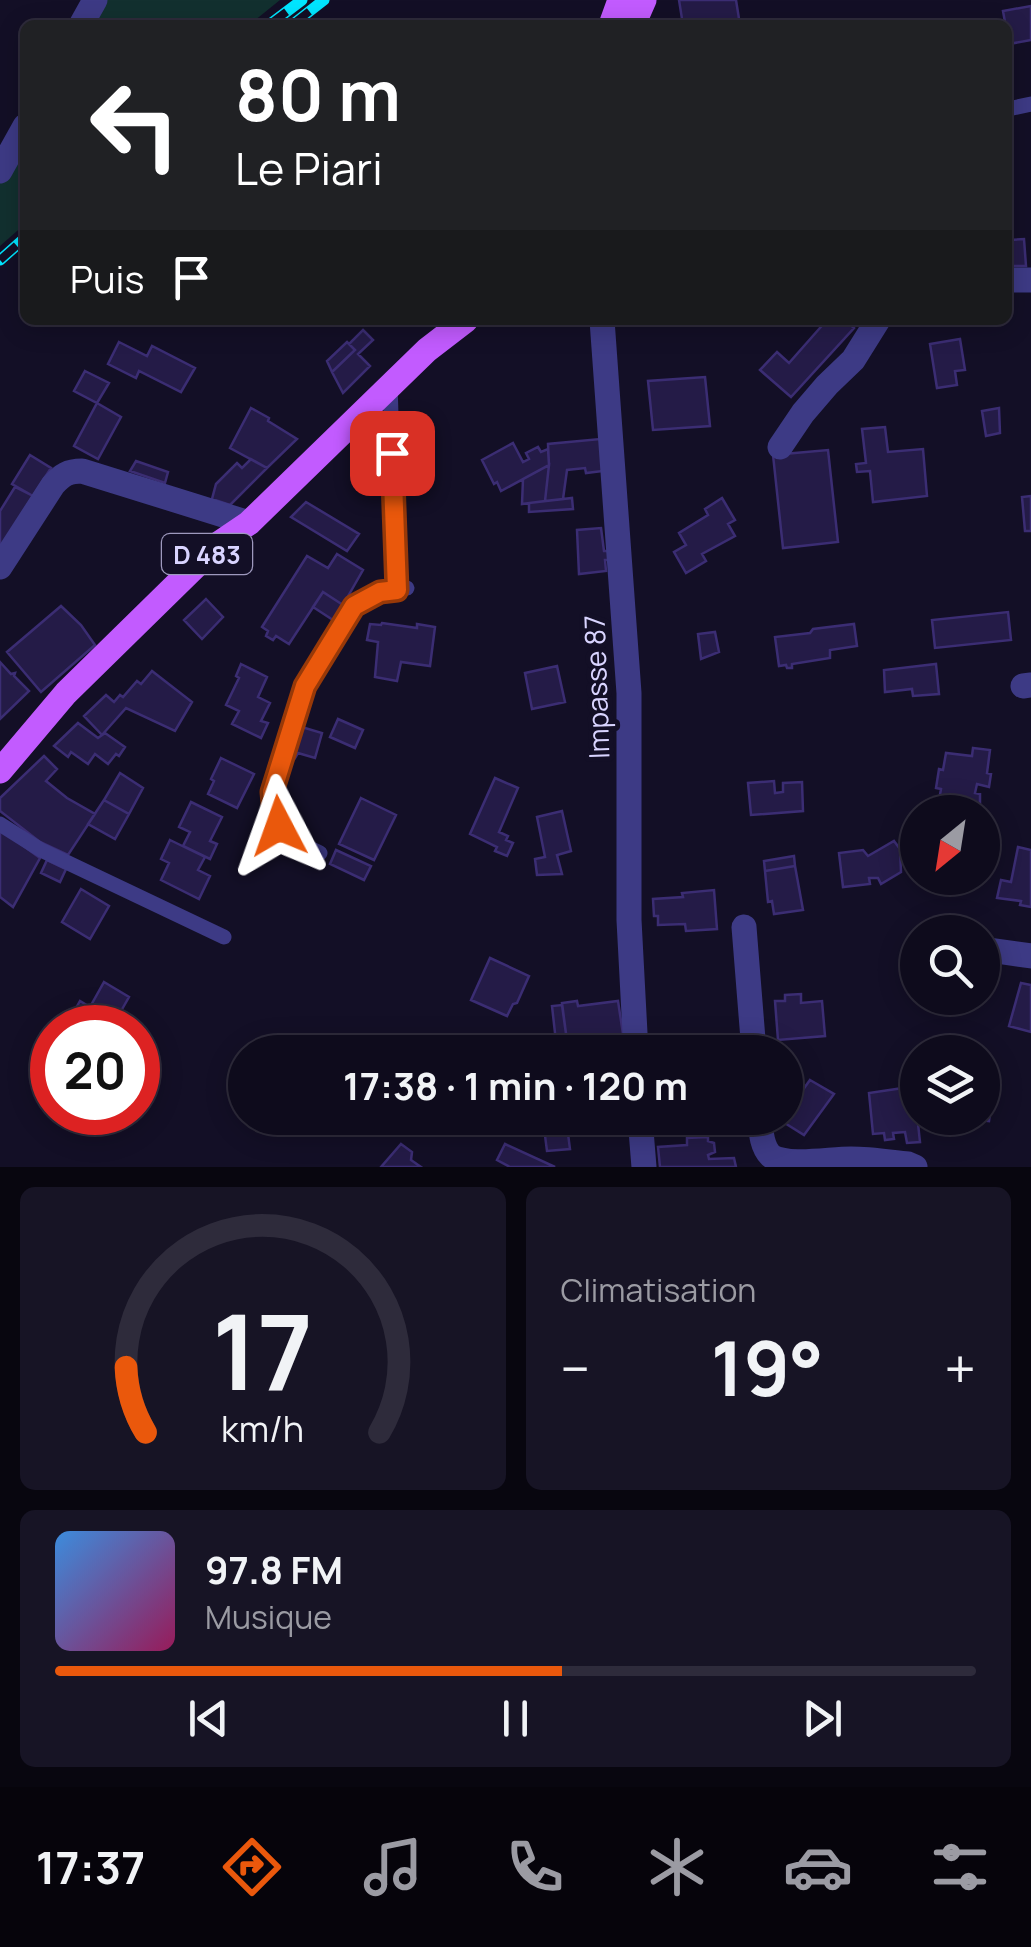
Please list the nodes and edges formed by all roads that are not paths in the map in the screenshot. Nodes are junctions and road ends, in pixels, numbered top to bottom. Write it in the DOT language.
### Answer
graph roads {
  1 [pos="20,135"];
  2 [pos="0,172"];
  3 [pos="444,325"];
  4 [pos="459,325"];
  5 [pos="602,325"];
  6 [pos="875,325"];
  7 [pos="426,350"];
  8 [pos="390,385"];
  9 [pos="780,447"];
  10 [pos="248,523"];
  11 [pos="0,567"];
  12 [pos="0,772"];
  13 [pos="0,824"];
  14 [pos="320,853"];
  15 [pos="744,928"];
  16 [pos="224,937"];
  17 [pos="1000,952"];
  18 [pos="1031,956"];
  19 [pos="635,1035"];
  20 [pos="753,1035"];
  21 [pos="641,1135"];
  22 [pos="761,1135"];
  23 [pos="644,1167"];
  24 [pos="915,1167"];
  1 -- 2 [label="street"];
  3 -- 7 [label="main road, D 483"];
  4 -- 7 [label="main road, D 483"];
  5 -- 19 [label="street, Impasse 87"];
  6 -- 9 [label="street"];
  7 -- 8 [label="main road, D 483"];
  8 -- 10 [label="main road, D 483"];
  8 -- 14 [label="lane"];
  10 -- 11 [label="street"];
  10 -- 12 [label="main road, D 483"];
  13 -- 16 [label="lane"];
  15 -- 20 [label="street"];
  17 -- 18 [label="street"];
  21 -- 23 [label="street"];
  22 -- 24 [label="street"];
}
